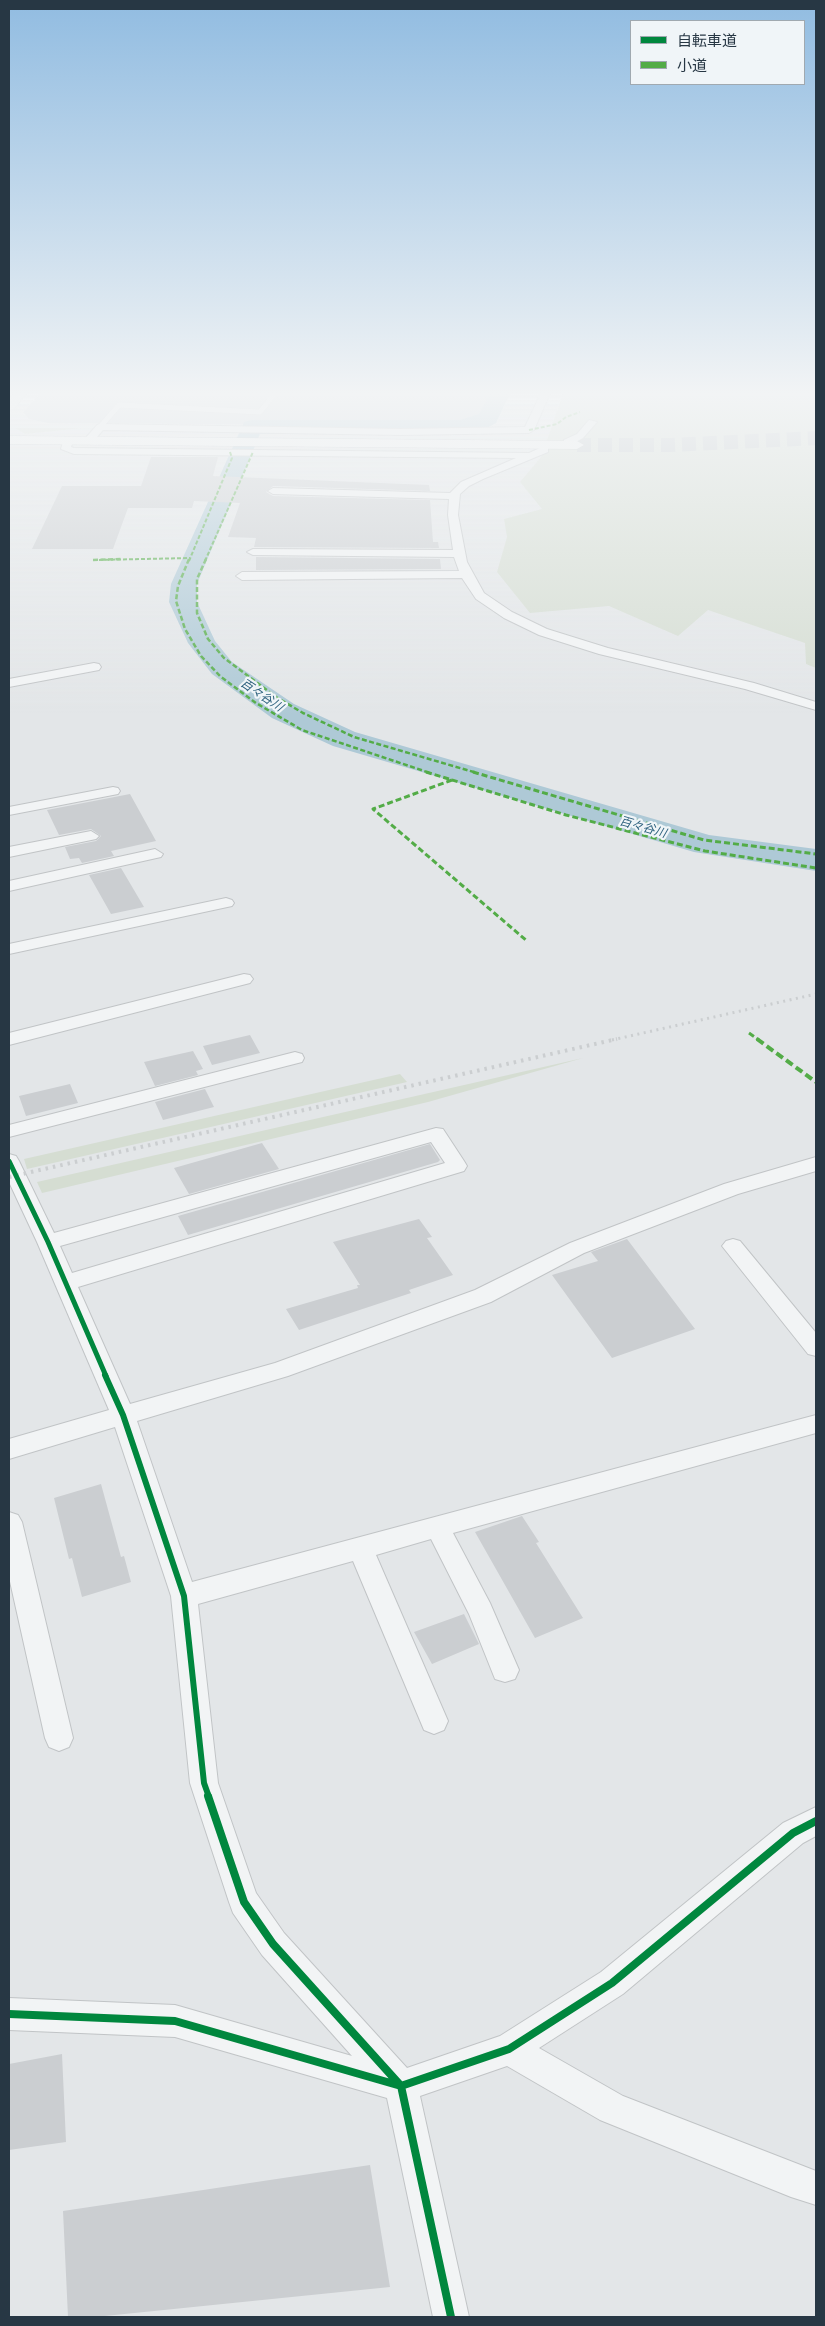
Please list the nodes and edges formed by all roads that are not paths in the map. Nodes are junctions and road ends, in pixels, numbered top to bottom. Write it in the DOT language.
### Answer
graph roads {
  1 [pos="455,500"];
  2 [pos="253,552"];
  3 [pos="460,554"];
  4 [pos="466,574"];
  5 [pos="242,576"];
  6 [pos="94,667"];
  7 [pos="9,682"];
  8 [pos="816,706"];
  9 [pos="113,791"];
  10 [pos="9,811"];
  11 [pos="91,836"];
  12 [pos="9,852"];
  13 [pos="155,854"];
  14 [pos="9,886"];
  15 [pos="226,904"];
  16 [pos="9,948"];
  17 [pos="244,979"];
  18 [pos="9,1039"];
  19 [pos="295,1058"];
  20 [pos="9,1131"];
  21 [pos="9,1161"];
  22 [pos="816,1164"];
  23 [pos="48,1242"];
  24 [pos="733,1246"];
  25 [pos="66,1284"];
  26 [pos="816,1348"];
  27 [pos="123,1415"];
  28 [pos="816,1424"];
  29 [pos="9,1449"];
  30 [pos="9,1522"];
  31 [pos="437,1527"];
  32 [pos="360,1548"];
  33 [pos="184,1596"];
  34 [pos="505,1670"];
  35 [pos="434,1721"];
  36 [pos="59,1738"];
  37 [pos="816,1821"];
  38 [pos="9,2014"];
  39 [pos="509,2049"];
  40 [pos="401,2086"];
  41 [pos="816,2188"];
  42 [pos="451,2317"];
  1 -- 3 [label="street"];
  2 -- 3 [label="street"];
  3 -- 4 [label="street"];
  4 -- 5 [label="street"];
  4 -- 8 [label="street"];
  6 -- 7 [label="street"];
  9 -- 10 [label="street"];
  11 -- 12 [label="street"];
  13 -- 14 [label="street"];
  15 -- 16 [label="street"];
  17 -- 18 [label="street"];
  19 -- 20 [label="street"];
  21 -- 23 [label="street"];
  22 -- 27 [label="street"];
  23 -- 25 [label="street"];
  23 -- 25 [label="street"];
  24 -- 26 [label="street"];
  25 -- 27 [label="street"];
  27 -- 29 [label="street"];
  27 -- 33 [label="street"];
  28 -- 31 [label="street"];
  30 -- 36 [label="street"];
  31 -- 32 [label="street"];
  31 -- 34 [label="street"];
  32 -- 33 [label="street"];
  32 -- 35 [label="street"];
  33 -- 40 [label="street"];
  37 -- 39 [label="street"];
  38 -- 40 [label="street"];
  39 -- 40 [label="street"];
  39 -- 41 [label="street"];
  40 -- 42 [label="street"];
}
